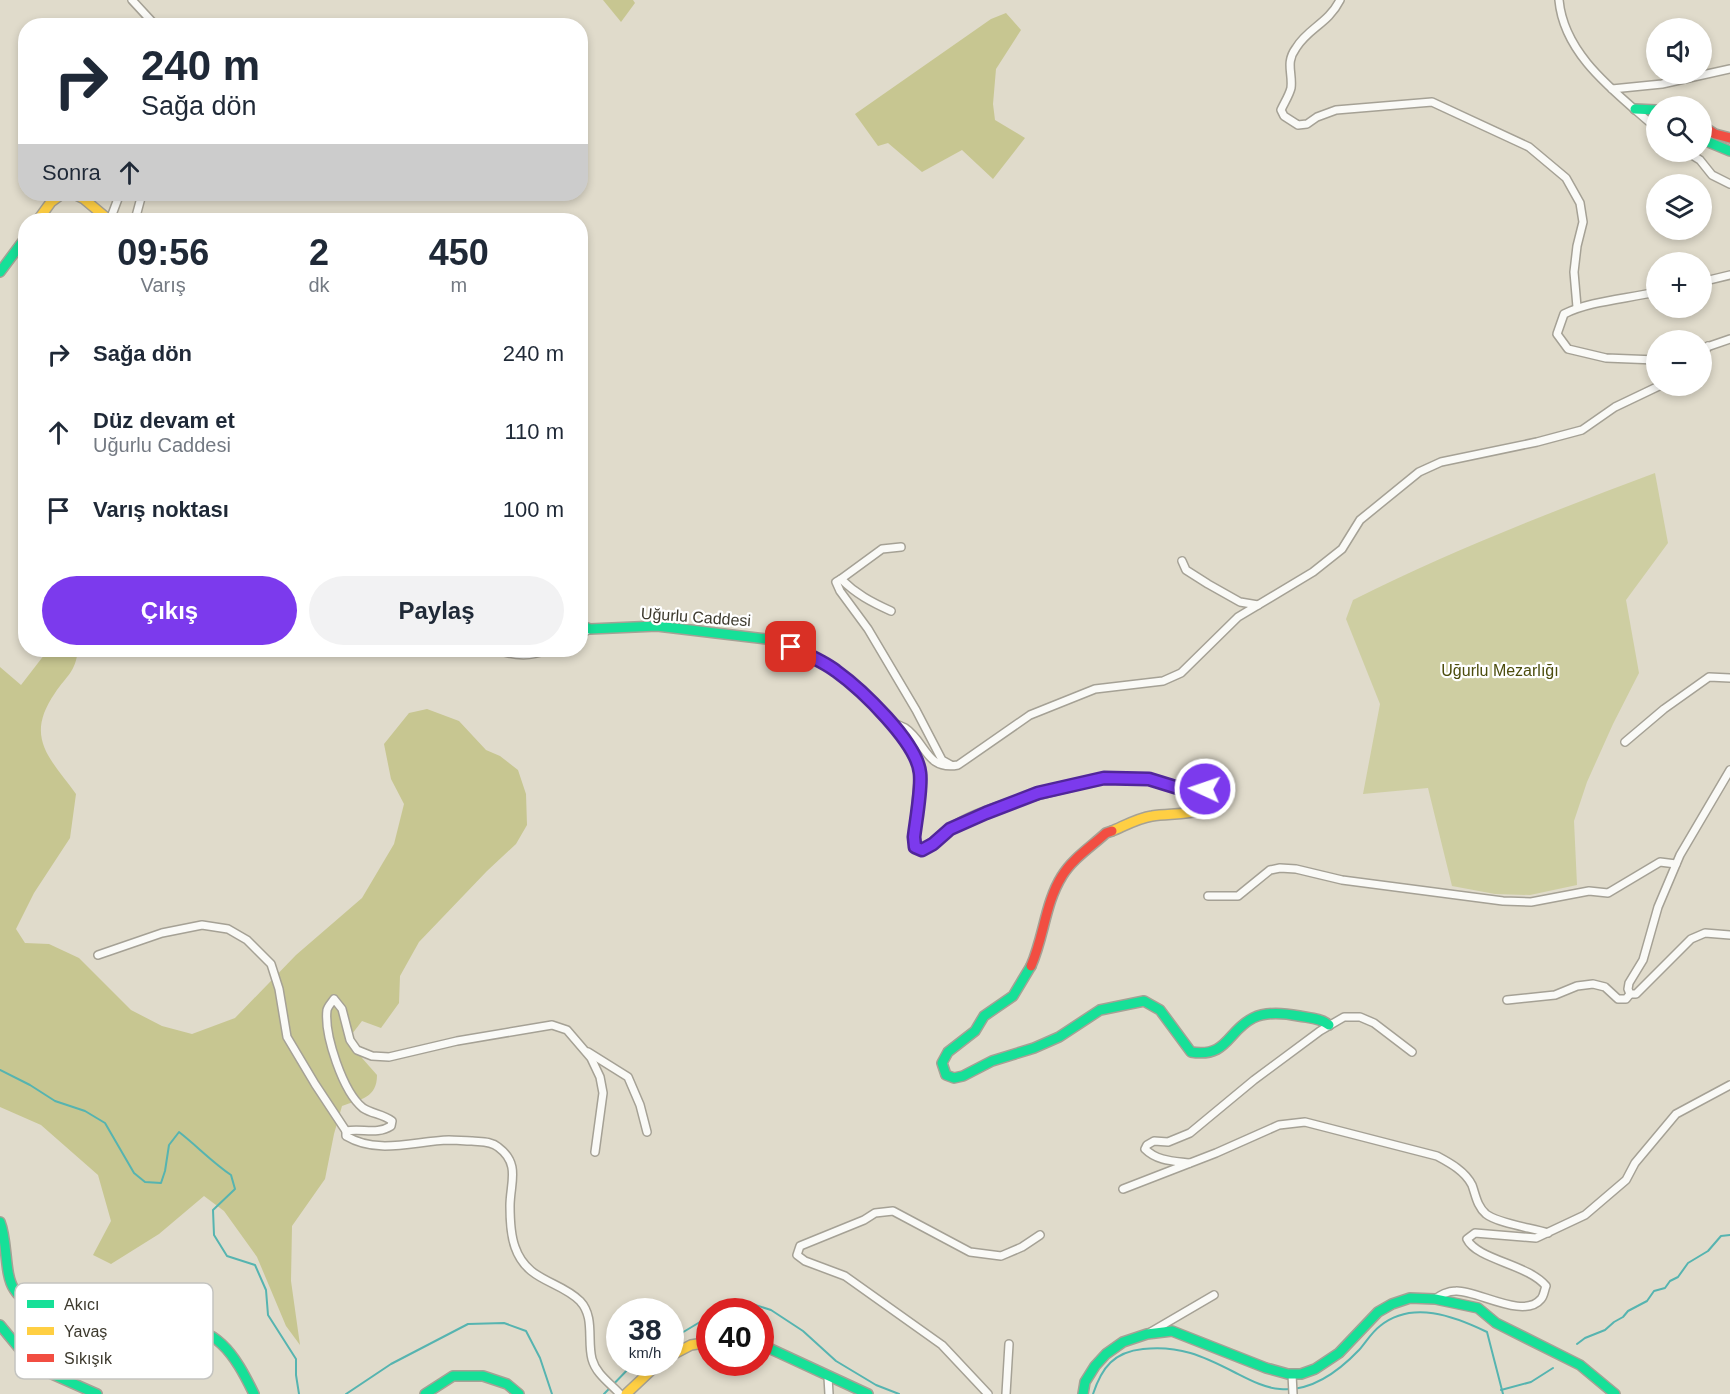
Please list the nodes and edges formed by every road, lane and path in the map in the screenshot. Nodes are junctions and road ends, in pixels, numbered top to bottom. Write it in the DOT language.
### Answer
graph roads {
  1 [pos="132,0"];
  2 [pos="1340,0"];
  3 [pos="1559,0"];
  4 [pos="149,18"];
  5 [pos="1730,69"];
  6 [pos="1612,89"];
  7 [pos="1635,109"];
  8 [pos="1646,110"];
  9 [pos="1646,119"];
  10 [pos="1712,132"];
  11 [pos="1730,138"];
  12 [pos="1712,145"];
  13 [pos="1730,151"];
  14 [pos="1702,162"];
  15 [pos="1730,184"];
  16 [pos="52,201"];
  17 [pos="86,201"];
  18 [pos="43,213"];
  19 [pos="101,213"];
  20 [pos="18,248"];
  21 [pos="0,272"];
  22 [pos="1730,275"];
  23 [pos="1712,279"];
  24 [pos="1646,294"];
  25 [pos="1577,308"];
  26 [pos="1730,339"];
  27 [pos="1712,345"];
  28 [pos="1646,360"];
  29 [pos="1646,392"];
  30 [pos="901,547"];
  31 [pos="1182,561"];
  32 [pos="841,579"];
  33 [pos="1258,605"];
  34 [pos="891,610"];
  35 [pos="588,632"];
  36 [pos="1730,678"];
  37 [pos="891,722"];
  38 [pos="1625,742"];
  39 [pos="954,766"];
  40 [pos="1730,770"];
  41 [pos="1676,864"];
  42 [pos="1208,896"];
  43 [pos="1729,932"];
  44 [pos="98,955"];
  45 [pos="1630,994"];
  46 [pos="1507,1000"];
  47 [pos="1329,1026"];
  48 [pos="583,1049"];
  49 [pos="1412,1052"];
  50 [pos="1730,1085"];
  51 [pos="346,1131"];
  52 [pos="647,1132"];
  53 [pos="595,1152"];
  54 [pos="1192,1163"];
  55 [pos="1123,1189"];
  56 [pos="0,1222"];
  57 [pos="1548,1233"];
  58 [pos="1040,1235"];
  59 [pos="15,1290"];
  60 [pos="1214,1295"];
  61 [pos="1435,1299"];
  62 [pos="0,1325"];
  63 [pos="1147,1334"];
  64 [pos="213,1337"];
  65 [pos="15,1344"];
  66 [pos="1009,1344"];
  67 [pos="774,1351"];
  68 [pos="645,1376"];
  69 [pos="828,1377"];
  70 [pos="64,1379"];
  71 [pos="1292,1379"];
  72 [pos="618,1392"];
  73 [pos="97,1394"];
  74 [pos="254,1394"];
  75 [pos="425,1394"];
  76 [pos="519,1394"];
  77 [pos="626,1394"];
  78 [pos="830,1394"];
  79 [pos="868,1394"];
  80 [pos="988,1394"];
  81 [pos="1006,1394"];
  82 [pos="1083,1394"];
  83 [pos="1293,1394"];
  84 [pos="1615,1394"];
  1 -- 4 [label="street"];
  2 -- 25 [label="street"];
  3 -- 6 [label="street"];
  5 -- 6 [label="street"];
  6 -- 7 [label="street"];
  7 -- 8 [label="street"];
  7 -- 9 [label="street"];
  10 -- 11 [label="street"];
  12 -- 13 [label="street"];
  14 -- 15 [label="street"];
  16 -- 18 [label="street"];
  17 -- 19 [label="street"];
  20 -- 21 [label="street"];
  22 -- 23 [label="street"];
  24 -- 25 [label="street"];
  25 -- 28 [label="street"];
  26 -- 27 [label="street"];
  29 -- 33 [label="street"];
  30 -- 32 [label="street"];
  31 -- 33 [label="street"];
  32 -- 34 [label="street"];
  32 -- 39 [label="street"];
  33 -- 39 [label="street"];
  35 -- 37 [label="street, Uğurlu Caddesi"];
  36 -- 38 [label="street"];
  37 -- 39 [label="street"];
  37 -- 47 [label="street, Uğurlu Caddesi"];
  40 -- 41 [label="street"];
  41 -- 42 [label="street"];
  41 -- 45 [label="street"];
  43 -- 45 [label="street"];
  44 -- 51 [label="street"];
  45 -- 46 [label="street"];
  47 -- 49 [label="street"];
  47 -- 54 [label="street"];
  48 -- 51 [label="street"];
  48 -- 52 [label="street"];
  48 -- 53 [label="street"];
  50 -- 57 [label="street"];
  51 -- 72 [label="street"];
  54 -- 55 [label="street"];
  54 -- 57 [label="street"];
  56 -- 59 [label="street"];
  57 -- 61 [label="street"];
  58 -- 80 [label="street"];
  60 -- 63 [label="street"];
  61 -- 71 [label="street"];
  61 -- 84 [label="street"];
  62 -- 65 [label="street"];
  63 -- 71 [label="street"];
  63 -- 82 [label="street"];
  64 -- 74 [label="street"];
  66 -- 81 [label="street"];
  67 -- 69 [label="street"];
  68 -- 77 [label="street"];
  69 -- 78 [label="street"];
  69 -- 79 [label="street"];
  70 -- 73 [label="street"];
  71 -- 83 [label="street"];
  75 -- 76 [label="street"];
}
